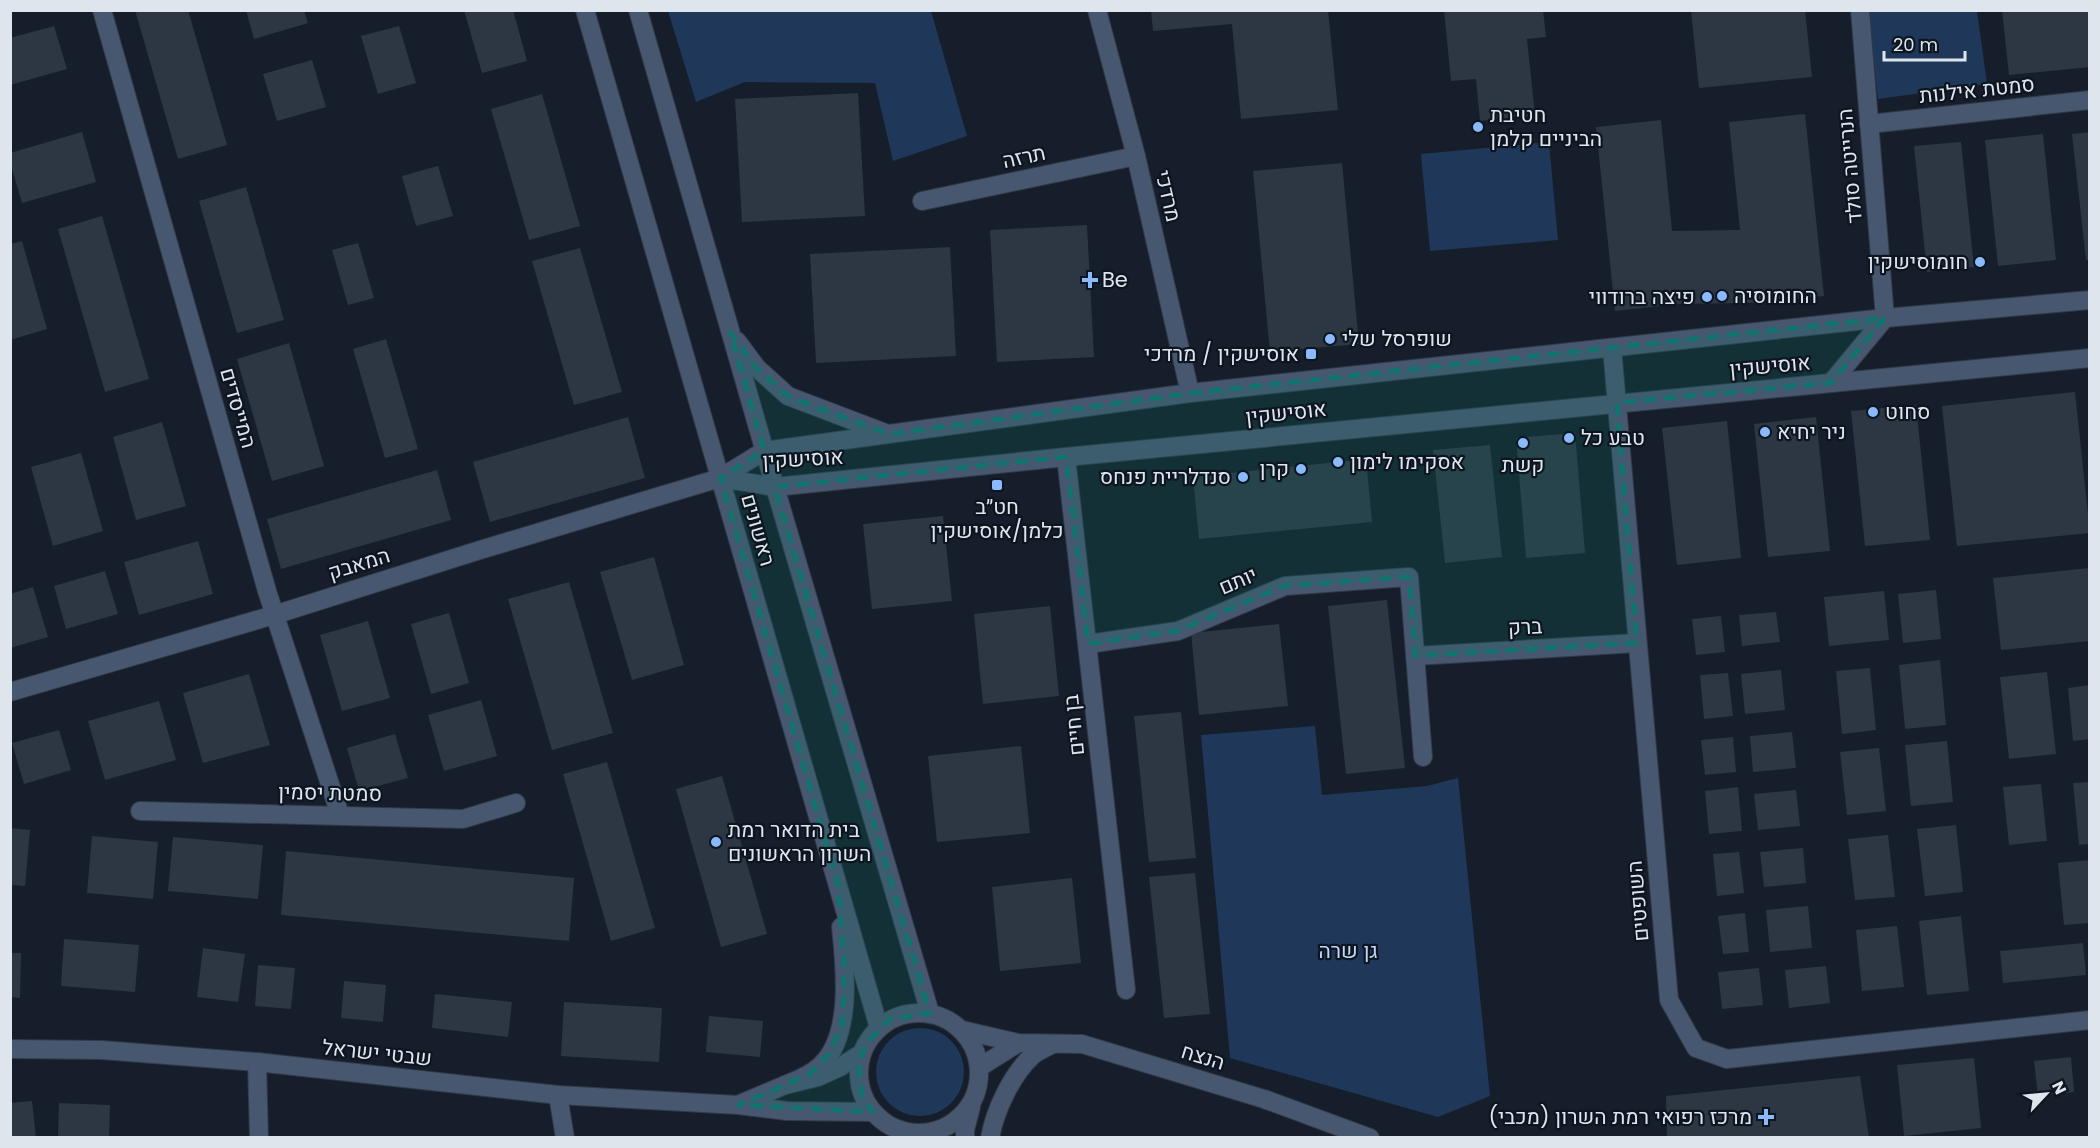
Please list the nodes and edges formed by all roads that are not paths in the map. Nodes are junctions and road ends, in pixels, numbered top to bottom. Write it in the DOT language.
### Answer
graph roads {
  1 [pos="102,10"];
  2 [pos="585,10"];
  3 [pos="638,10"];
  4 [pos="1097,10"];
  5 [pos="1860,10"];
  6 [pos="2090,100"];
  7 [pos="1869,124"];
  8 [pos="1136,156"];
  9 [pos="922,201"];
  10 [pos="2090,300"];
  11 [pos="1885,318"];
  12 [pos="730,332"];
  13 [pos="1612,348"];
  14 [pos="2090,358"];
  15 [pos="1831,383"];
  16 [pos="1190,393"];
  17 [pos="1617,403"];
  18 [pos="889,434"];
  19 [pos="764,452"];
  20 [pos="1065,457"];
  21 [pos="720,478"];
  22 [pos="774,488"];
  23 [pos="274,615"];
  24 [pos="1637,643"];
  25 [pos="1088,644"];
  26 [pos="1415,656"];
  27 [pos="10,692"];
  28 [pos="1423,758"];
  29 [pos="516,802"];
  30 [pos="140,811"];
  31 [pos="340,815"];
  32 [pos="838,886"];
  33 [pos="1126,990"];
  34 [pos="930,1013"];
  35 [pos="2090,1020"];
  36 [pos="879,1028"];
  37 [pos="962,1030"];
  38 [pos="1018,1043"];
  39 [pos="1053,1044"];
  40 [pos="10,1049"];
  41 [pos="862,1053"];
  42 [pos="257,1062"];
  43 [pos="980,1067"];
  44 [pos="785,1085"];
  45 [pos="558,1095"];
  46 [pos="973,1102"];
  47 [pos="738,1105"];
  48 [pos="873,1112"];
  49 [pos="909,1134"];
  50 [pos="259,1137"];
  51 [pos="565,1137"];
  52 [pos="965,1137"];
  53 [pos="990,1137"];
  54 [pos="1370,1137"];
  1 -- 23 [label="street, המייסדים"];
  2 -- 21 [label="street, ראשונים"];
  3 -- 12 [label="street, ראשונים"];
  4 -- 8 [label="street, מרדכי"];
  5 -- 7 [label="street, הנרייטה סולד"];
  6 -- 7 [label="street, סמטת אילנות"];
  7 -- 11 [label="street, הנרייטה סולד"];
  8 -- 9 [label="street, תרזה"];
  8 -- 16 [label="street, מרדכי"];
  10 -- 11 [label="street, אוסישקין"];
  11 -- 13 [label="street, אוסישקין"];
  11 -- 15 [label="street"];
  12 -- 18 [label="street"];
  12 -- 19 [label="street, ראשונים"];
  13 -- 16 [label="street, אוסישקין"];
  13 -- 17 [label="street, השופטים"];
  14 -- 15 [label="street, אוסישקין"];
  15 -- 17 [label="street, אוסישקין"];
  16 -- 18 [label="street, אוסישקין"];
  17 -- 20 [label="street, אוסישקין"];
  17 -- 24 [label="street, השופטים"];
  18 -- 19 [label="street, אוסישקין"];
  19 -- 21 [label="street, אוסישקין"];
  19 -- 22 [label="street, ראשונים"];
  20 -- 22 [label="street, אוסישקין"];
  20 -- 25 [label="street, בן חיים"];
  21 -- 22 [label="street, אוסישקין"];
  21 -- 23 [label="street, המאבק"];
  21 -- 32 [label="street, ראשונים"];
  22 -- 34 [label="street, ראשונים"];
  23 -- 27 [label="street, המאבק"];
  23 -- 31 [label="street, המייסדים"];
  24 -- 26 [label="street, ברק"];
  24 -- 35 [label="street, השופטים"];
  25 -- 26 [label="street, יותם"];
  25 -- 33 [label="street, בן חיים"];
  26 -- 28 [label="street"];
  29 -- 31 [label="street, סמטת יסמין"];
  30 -- 31 [label="street, סמטת יסמין"];
  32 -- 36 [label="street, ראשונים"];
  32 -- 44 [label="street"];
  34 -- 36 [label="street"];
  34 -- 37 [label="street"];
  36 -- 41 [label="street"];
  37 -- 38 [label="street, הנצח"];
  37 -- 43 [label="street"];
  38 -- 39 [label="street, הנצח"];
  38 -- 43 [label="street"];
  39 -- 53 [label="street"];
  39 -- 54 [label="street, הנצח"];
  40 -- 42 [label="street, שבטי ישראל"];
  41 -- 44 [label="street, שבטי ישראל"];
  41 -- 48 [label="street"];
  42 -- 45 [label="street, שבטי ישראל"];
  42 -- 50 [label="street"];
  43 -- 46 [label="street"];
  44 -- 47 [label="street, שבטי ישראל"];
  45 -- 47 [label="street, שבטי ישראל"];
  45 -- 51 [label="street"];
  46 -- 49 [label="street"];
  46 -- 52 [label="street"];
  47 -- 48 [label="street, שבטי ישראל"];
  48 -- 49 [label="street"];
}
